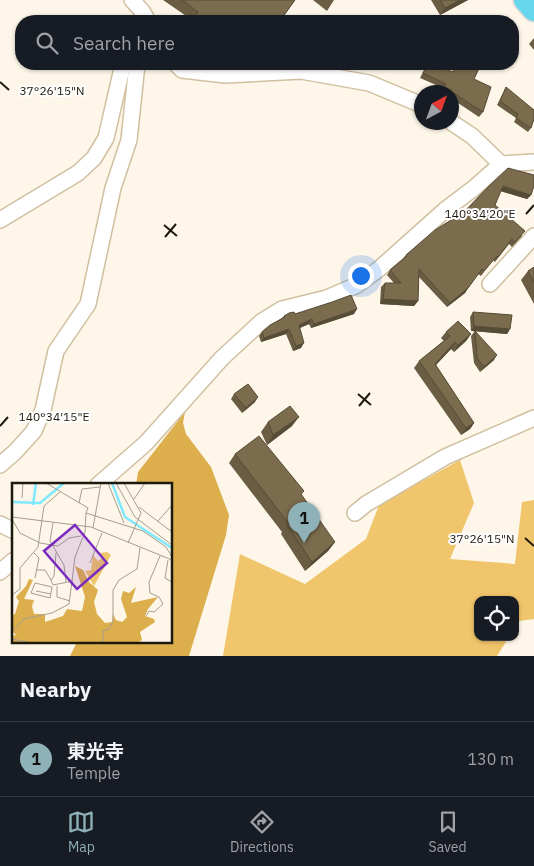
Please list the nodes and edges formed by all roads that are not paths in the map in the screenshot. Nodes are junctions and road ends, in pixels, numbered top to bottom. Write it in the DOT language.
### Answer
graph roads {
  1 [pos="525,0"];
  2 [pos="534,10"];
  3 [pos="122,70"];
  4 [pos="136,70"];
  5 [pos="182,70"];
  6 [pos="414,102"];
  7 [pos="459,127"];
  8 [pos="534,162"];
  9 [pos="501,164"];
  10 [pos="0,220"];
  11 [pos="534,236"];
  12 [pos="490,284"];
  13 [pos="534,418"];
  14 [pos="0,466"];
  15 [pos="100,483"];
  16 [pos="355,513"];
  17 [pos="0,524"];
  18 [pos="12,530"];
  19 [pos="12,562"];
  20 [pos="0,572"];
  1 -- 2 [label="highway"];
  3 -- 10 [label="street"];
  4 -- 14 [label="street"];
  5 -- 6 [label="street"];
  7 -- 9 [label="street"];
  8 -- 9 [label="street"];
  9 -- 15 [label="street"];
  11 -- 12 [label="street"];
  13 -- 16 [label="street"];
  17 -- 18 [label="street"];
  19 -- 20 [label="street"];
}
